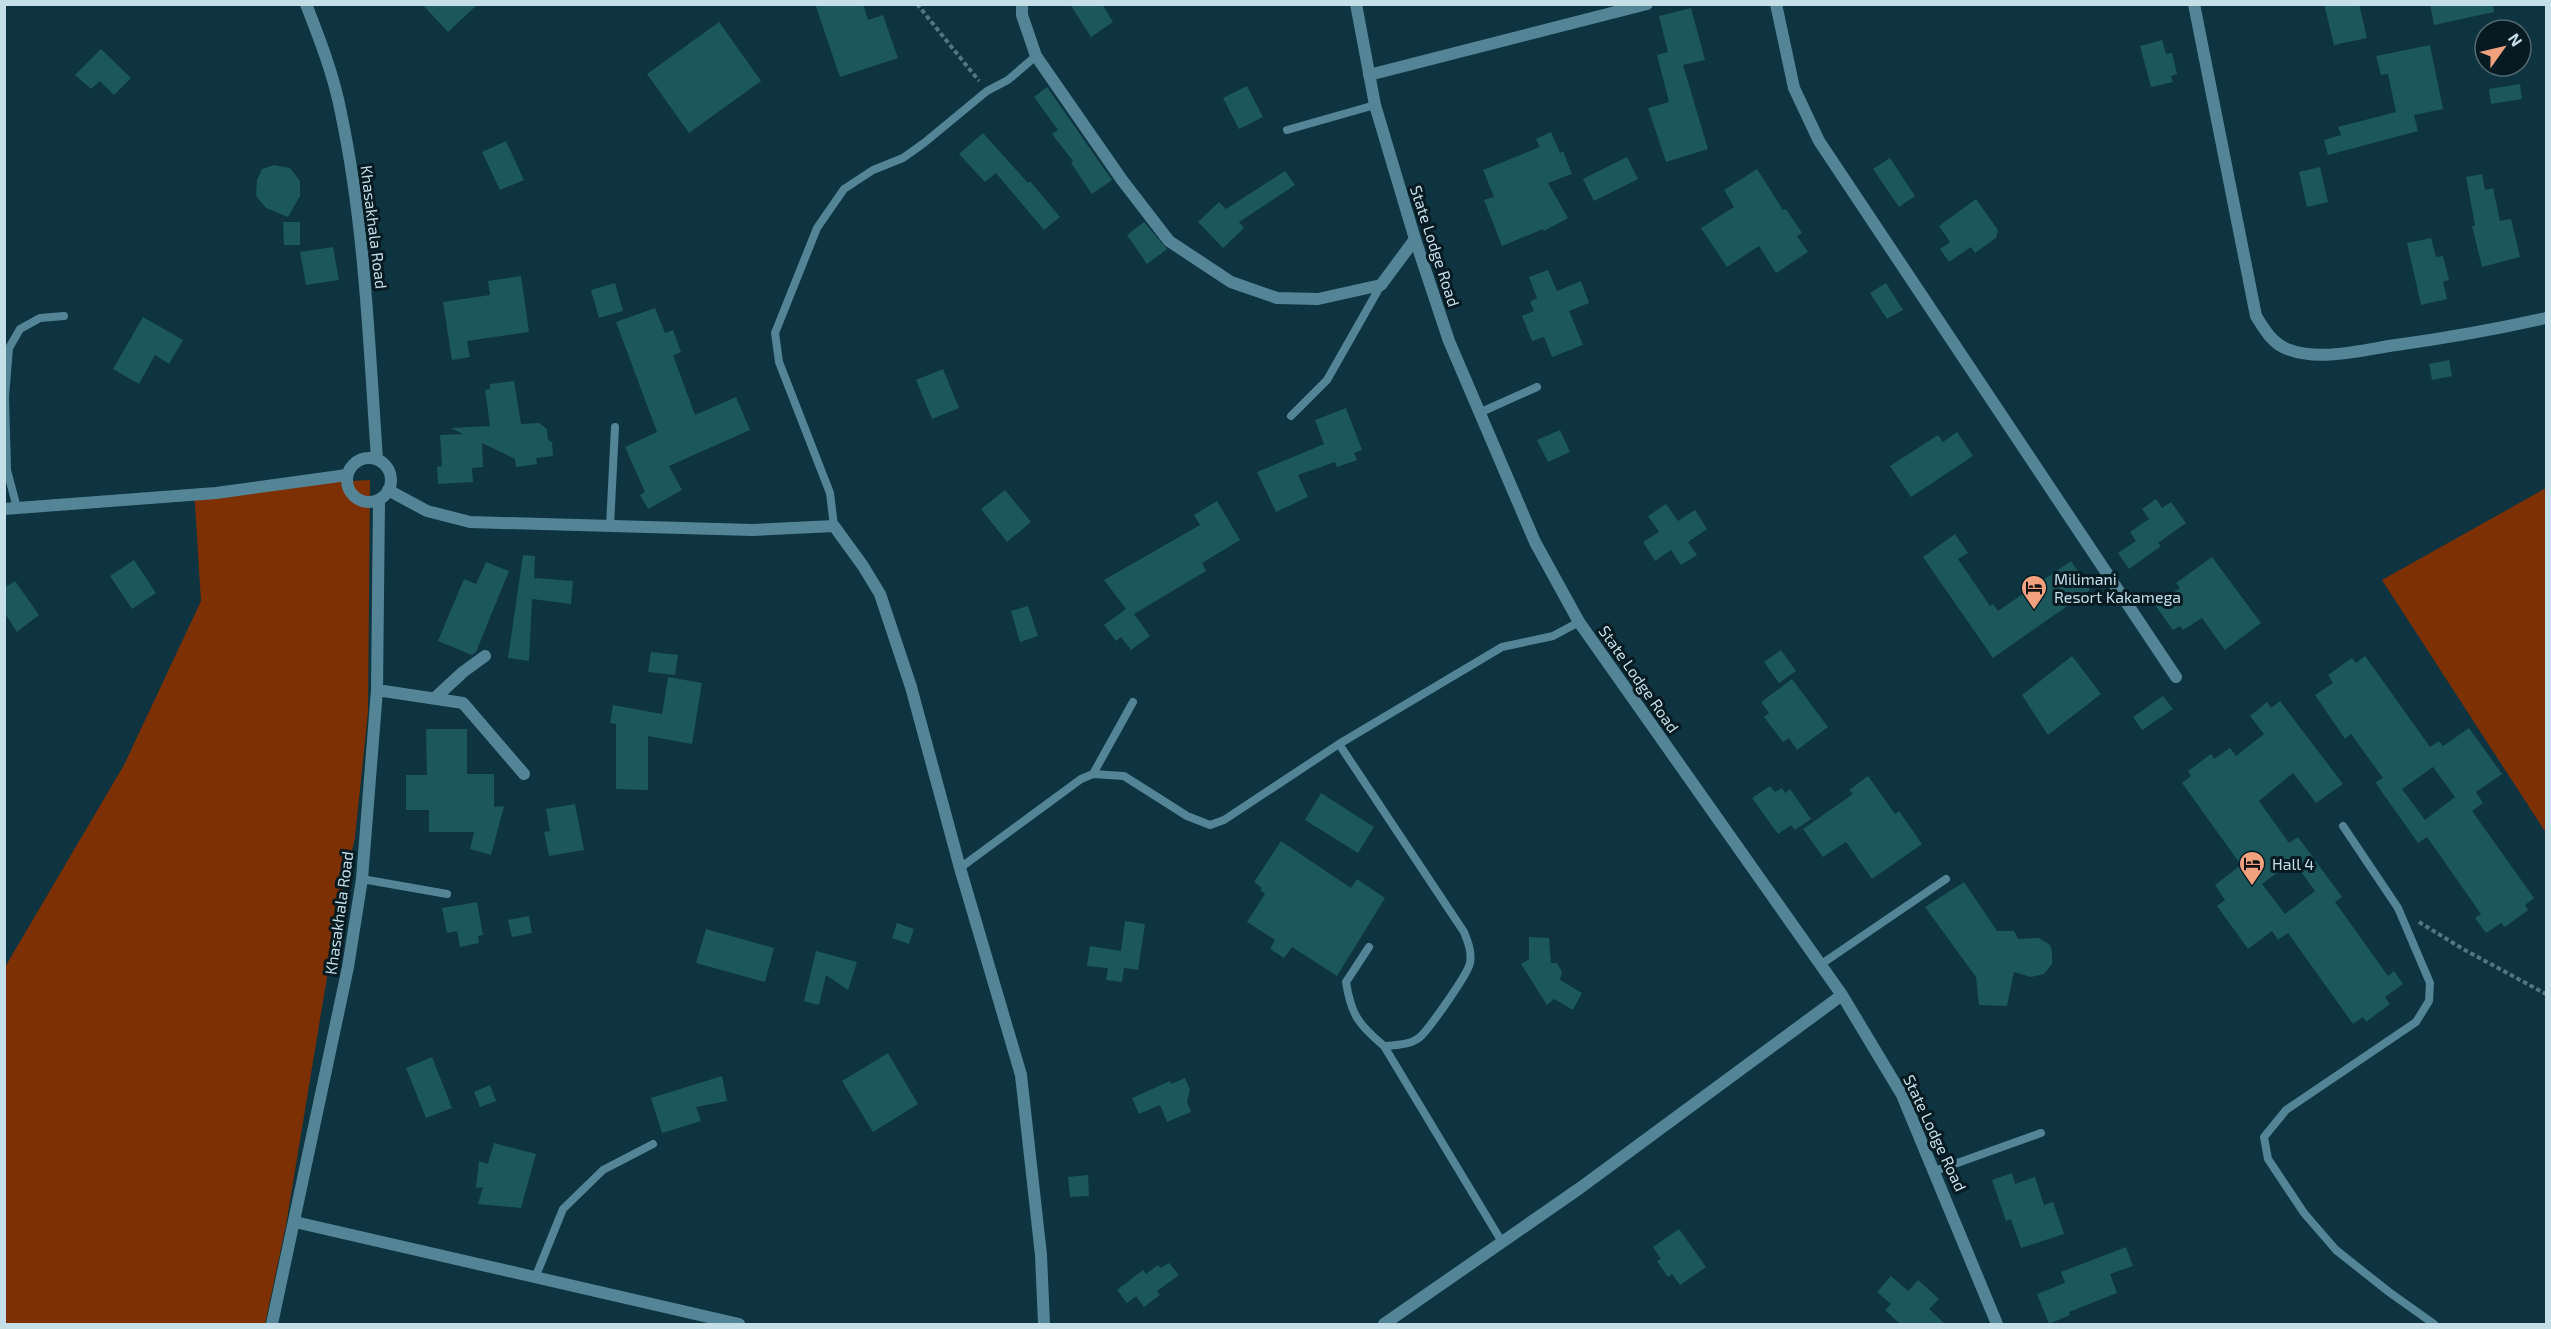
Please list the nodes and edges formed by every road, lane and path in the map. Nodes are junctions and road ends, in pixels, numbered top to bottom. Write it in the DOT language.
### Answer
graph roads {
  1 [pos="306,4"];
  2 [pos="917,4"];
  3 [pos="1022,4"];
  4 [pos="1356,4"];
  5 [pos="1647,4"];
  6 [pos="1776,4"];
  7 [pos="2194,4"];
  8 [pos="1035,56"];
  9 [pos="1369,75"];
  10 [pos="987,91"];
  11 [pos="1375,105"];
  12 [pos="1287,130"];
  13 [pos="1415,239"];
  14 [pos="1381,285"];
  15 [pos="64,316"];
  16 [pos="2547,318"];
  17 [pos="1537,387"];
  18 [pos="1479,412"];
  19 [pos="1292,416"];
  20 [pos="615,427"];
  21 [pos="376,459"];
  22 [pos="347,475"];
  23 [pos="388,490"];
  24 [pos="379,500"];
  25 [pos="11,508"];
  26 [pos="609,526"];
  27 [pos="834,526"];
  28 [pos="1579,622"];
  29 [pos="485,656"];
  30 [pos="2176,677"];
  31 [pos="377,690"];
  32 [pos="436,697"];
  33 [pos="1133,702"];
  34 [pos="1339,744"];
  35 [pos="524,774"];
  36 [pos="1093,774"];
  37 [pos="2343,826"];
  38 [pos="960,868"];
  39 [pos="362,879"];
  40 [pos="1946,879"];
  41 [pos="447,894"];
  42 [pos="2398,908"];
  43 [pos="1369,946"];
  44 [pos="1820,966"];
  45 [pos="2547,994"];
  46 [pos="1842,995"];
  47 [pos="1384,1046"];
  48 [pos="2041,1133"];
  49 [pos="653,1144"];
  50 [pos="1935,1171"];
  51 [pos="295,1222"];
  52 [pos="1502,1242"];
  53 [pos="535,1278"];
  54 [pos="272,1324"];
  55 [pos="739,1324"];
  56 [pos="1044,1324"];
  57 [pos="1384,1324"];
  58 [pos="1998,1324"];
  59 [pos="2434,1324"];
  1 -- 21 [label="street, Khasakhala Road"];
  2 -- 10 [label="path"];
  3 -- 8 [label="street"];
  4 -- 9 [label="street, State Lodge Road"];
  5 -- 9 [label="street"];
  6 -- 30 [label="street"];
  7 -- 16 [label="street"];
  8 -- 10 [label="lane"];
  8 -- 14 [label="street"];
  9 -- 11 [label="street, State Lodge Road"];
  10 -- 27 [label="lane"];
  11 -- 12 [label="lane"];
  11 -- 13 [label="street, State Lodge Road"];
  13 -- 14 [label="street"];
  13 -- 18 [label="street, State Lodge Road"];
  14 -- 19 [label="lane"];
  15 -- 25 [label="lane"];
  17 -- 18 [label="lane"];
  18 -- 28 [label="street, State Lodge Road"];
  20 -- 26 [label="lane"];
  21 -- 22 [label="street"];
  21 -- 23 [label="street"];
  22 -- 24 [label="street"];
  22 -- 25 [label="street"];
  23 -- 24 [label="street"];
  23 -- 26 [label="street"];
  24 -- 31 [label="street, Khasakhala Road"];
  26 -- 27 [label="street"];
  27 -- 38 [label="street"];
  28 -- 34 [label="lane"];
  28 -- 44 [label="street, State Lodge Road"];
  29 -- 32 [label="street"];
  31 -- 32 [label="street"];
  31 -- 39 [label="street, Khasakhala Road"];
  32 -- 35 [label="street"];
  33 -- 36 [label="lane"];
  34 -- 36 [label="lane"];
  34 -- 47 [label="lane"];
  36 -- 38 [label="lane"];
  37 -- 42 [label="lane"];
  38 -- 56 [label="street"];
  39 -- 41 [label="lane"];
  39 -- 51 [label="street, Khasakhala Road"];
  40 -- 44 [label="lane"];
  42 -- 45 [label="path"];
  42 -- 59 [label="lane"];
  43 -- 47 [label="lane"];
  44 -- 46 [label="street, State Lodge Road"];
  46 -- 50 [label="street, State Lodge Road"];
  46 -- 52 [label="street"];
  47 -- 52 [label="lane"];
  48 -- 50 [label="lane"];
  49 -- 53 [label="lane"];
  50 -- 58 [label="street, State Lodge Road"];
  51 -- 53 [label="street"];
  51 -- 54 [label="street, Khasakhala Road"];
  52 -- 57 [label="street"];
  53 -- 55 [label="street"];
}
